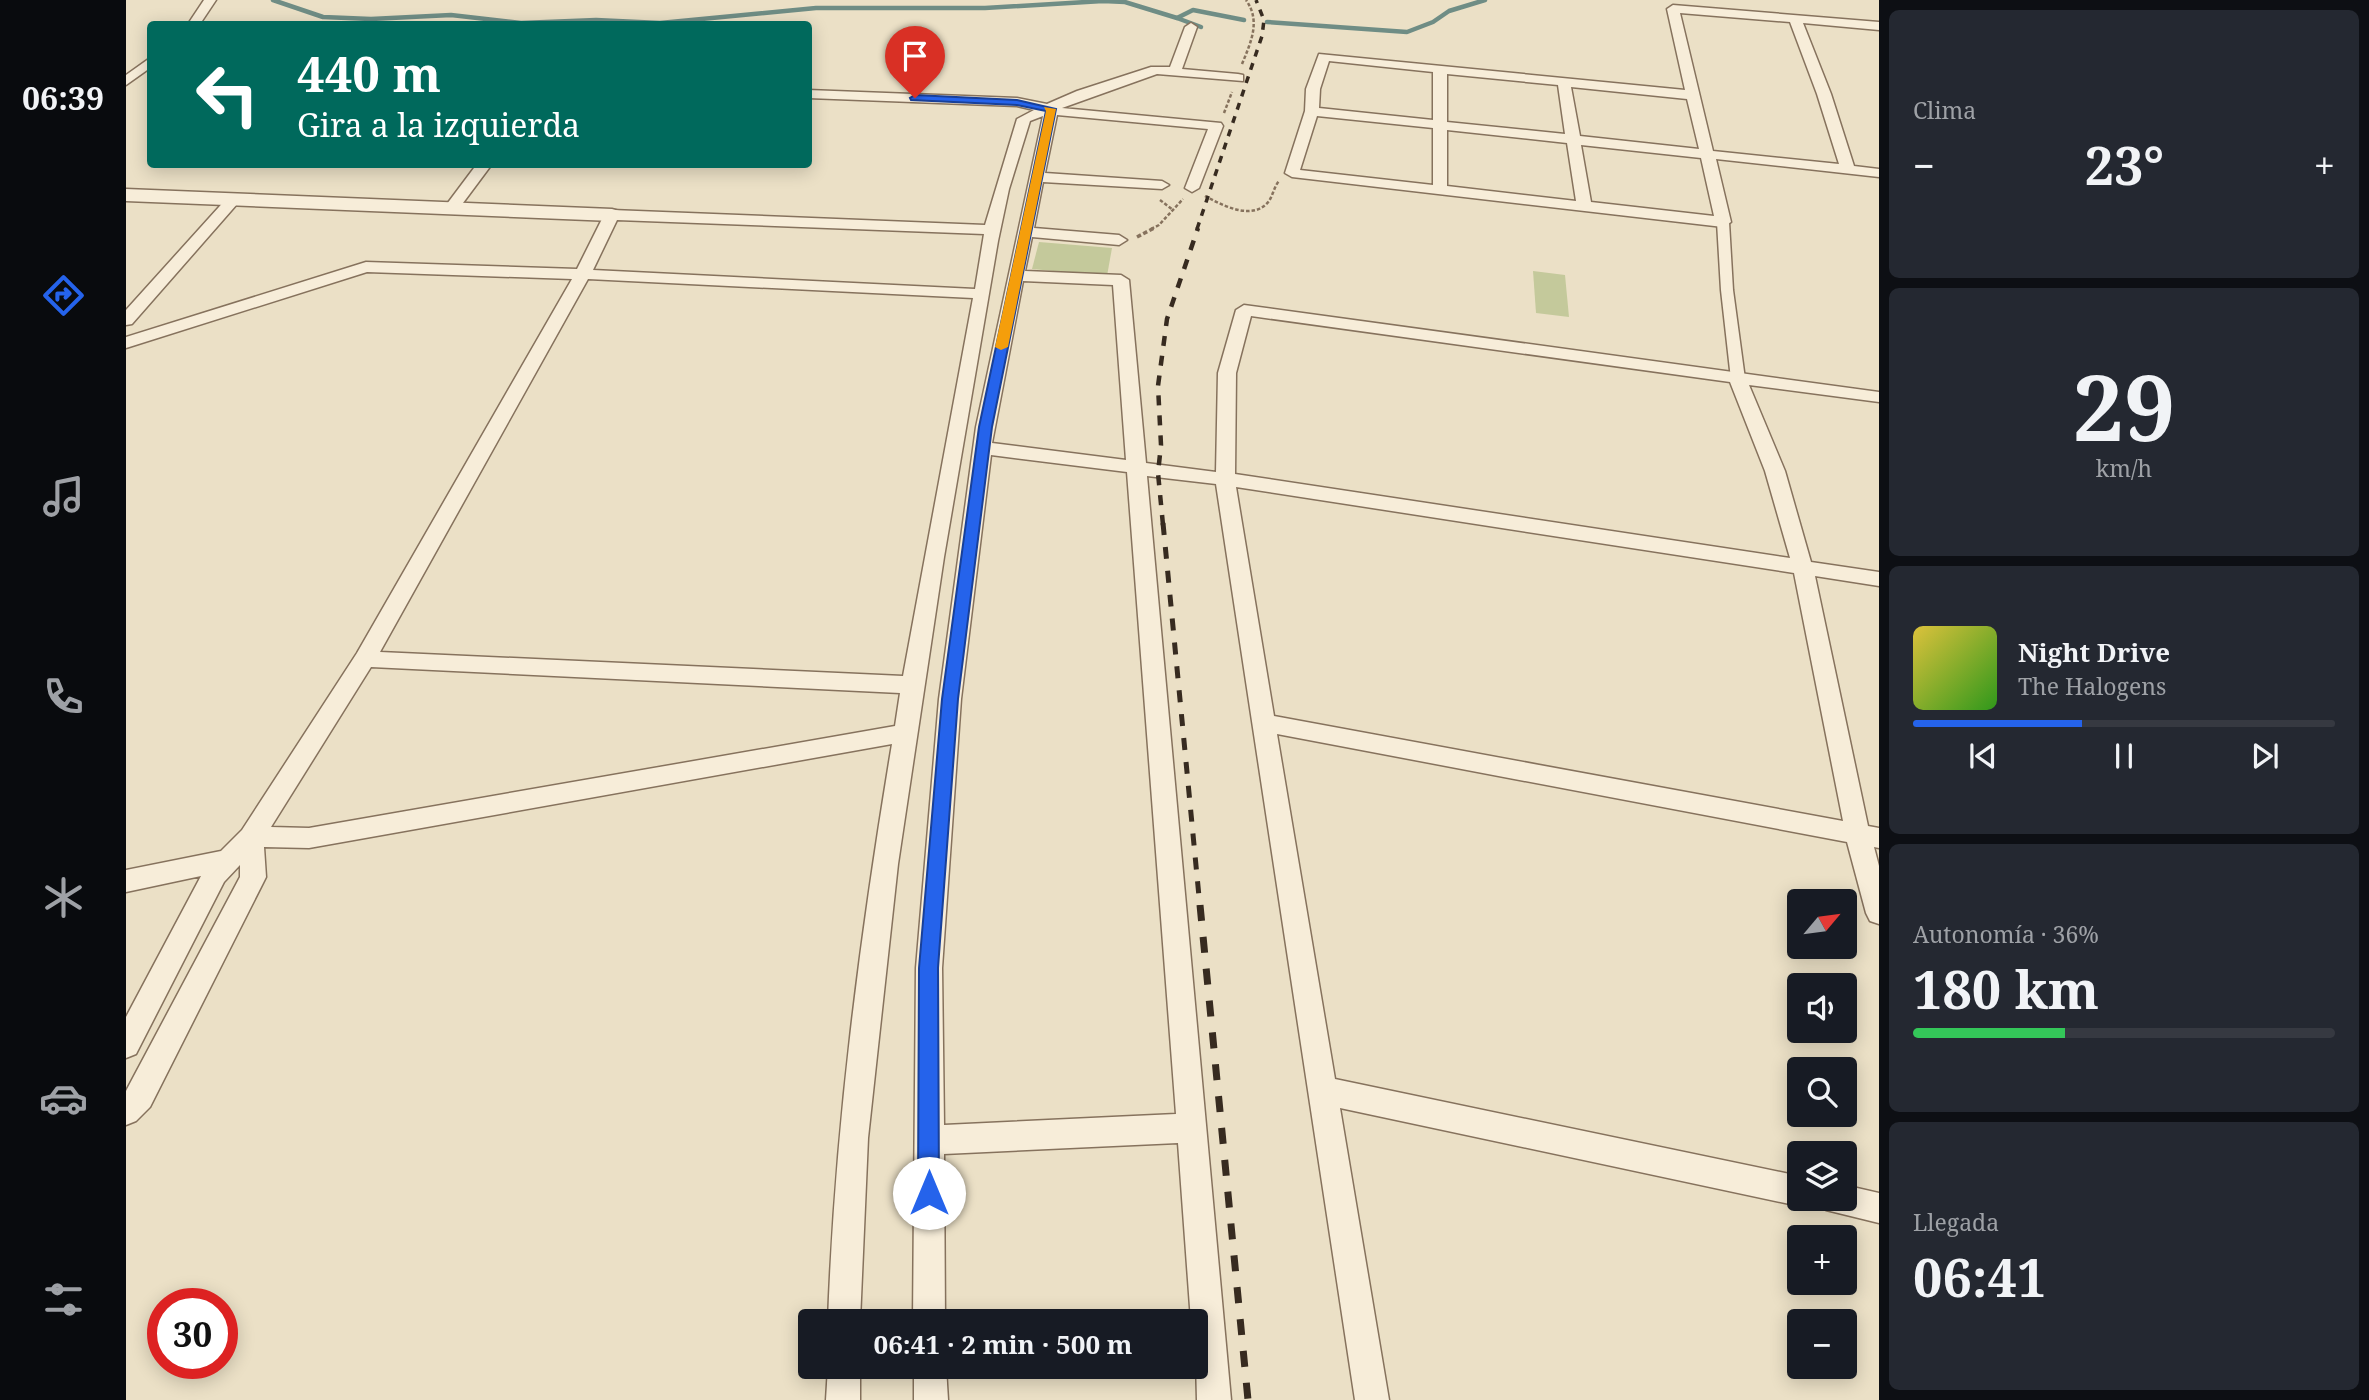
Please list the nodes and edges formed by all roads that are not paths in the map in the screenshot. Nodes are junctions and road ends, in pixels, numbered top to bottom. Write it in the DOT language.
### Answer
graph roads {
  1 [pos="210,0"];
  2 [pos="1795,19"];
  3 [pos="196,21"];
  4 [pos="1879,26"];
  5 [pos="1191,27"];
  6 [pos="147,66"];
  7 [pos="126,67"];
  8 [pos="147,67"];
  9 [pos="1440,69"];
  10 [pos="1175,71"];
  11 [pos="1238,78"];
  12 [pos="126,81"];
  13 [pos="1564,82"];
  14 [pos="812,94"];
  15 [pos="1692,95"];
  16 [pos="1051,109"];
  17 [pos="1312,111"];
  18 [pos="1440,125"];
  19 [pos="1572,139"];
  20 [pos="1706,155"];
  21 [pos="482,168"];
  22 [pos="1848,170"];
  23 [pos="1879,173"];
  24 [pos="1036,177"];
  25 [pos="1162,185"];
  26 [pos="1192,188"];
  27 [pos="1440,190"];
  28 [pos="126,195"];
  29 [pos="233,200"];
  30 [pos="1584,206"];
  31 [pos="453,208"];
  32 [pos="126,213"];
  33 [pos="218,217"];
  34 [pos="610,219"];
  35 [pos="1723,222"];
  36 [pos="992,230"];
  37 [pos="1024,232"];
  38 [pos="1119,240"];
  39 [pos="583,274"];
  40 [pos="1016,276"];
  41 [pos="982,294"];
  42 [pos="126,320"];
  43 [pos="126,344"];
  44 [pos="1738,379"];
  45 [pos="1879,397"];
  46 [pos="982,448"];
  47 [pos="1138,467"];
  48 [pos="1225,479"];
  49 [pos="1803,568"];
  50 [pos="1879,579"];
  51 [pos="365,659"];
  52 [pos="913,685"];
  53 [pos="1264,723"];
  54 [pos="905,733"];
  55 [pos="1869,836"];
  56 [pos="251,837"];
  57 [pos="229,860"];
  58 [pos="126,881"];
  59 [pos="1879,913"];
  60 [pos="126,1045"];
  61 [pos="1321,1090"];
  62 [pos="126,1111"];
  63 [pos="1191,1128"];
  64 [pos="929,1140"];
  65 [pos="1787,1188"];
  66 [pos="1857,1203"];
  67 [pos="1879,1208"];
  68 [pos="844,1309"];
  69 [pos="929,1309"];
  70 [pos="844,1379"];
  71 [pos="930,1379"];
  72 [pos="844,1400"];
  73 [pos="931,1400"];
  74 [pos="1214,1400"];
  75 [pos="1372,1400"];
  1 -- 3 [label="street"];
  2 -- 4 [label="street"];
  2 -- 15 [label="street"];
  2 -- 22 [label="street"];
  5 -- 10 [label="street"];
  6 -- 7 [label="street"];
  8 -- 12 [label="street"];
  9 -- 13 [label="street"];
  9 -- 17 [label="street"];
  9 -- 18 [label="street"];
  10 -- 11 [label="street"];
  10 -- 16 [label="street"];
  13 -- 15 [label="street"];
  13 -- 19 [label="street"];
  14 -- 16 [label="street"];
  15 -- 20 [label="street"];
  16 -- 24 [label="street"];
  16 -- 26 [label="street"];
  16 -- 36 [label="street"];
  17 -- 18 [label="street"];
  17 -- 27 [label="street"];
  18 -- 19 [label="street"];
  18 -- 27 [label="street"];
  19 -- 20 [label="street"];
  19 -- 30 [label="street"];
  20 -- 22 [label="street"];
  20 -- 35 [label="street"];
  21 -- 31 [label="street"];
  22 -- 23 [label="street"];
  24 -- 25 [label="street"];
  24 -- 37 [label="street"];
  27 -- 30 [label="street"];
  28 -- 29 [label="street"];
  29 -- 31 [label="street"];
  29 -- 33 [label="street"];
  30 -- 35 [label="street"];
  31 -- 34 [label="street"];
  32 -- 33 [label="street"];
  33 -- 34 [label="street"];
  33 -- 42 [label="street"];
  34 -- 36 [label="street"];
  34 -- 39 [label="street"];
  35 -- 44 [label="street"];
  36 -- 41 [label="street"];
  37 -- 38 [label="street"];
  37 -- 40 [label="street"];
  39 -- 41 [label="street"];
  39 -- 43 [label="street"];
  39 -- 51 [label="street"];
  40 -- 46 [label="street"];
  40 -- 47 [label="street"];
  41 -- 52 [label="street"];
  44 -- 45 [label="street"];
  44 -- 48 [label="street"];
  44 -- 49 [label="street"];
  46 -- 47 [label="street"];
  46 -- 64 [label="street"];
  47 -- 48 [label="street"];
  47 -- 63 [label="street"];
  48 -- 49 [label="street"];
  48 -- 53 [label="street"];
  49 -- 50 [label="street"];
  49 -- 55 [label="street"];
  51 -- 52 [label="street"];
  51 -- 56 [label="street"];
  52 -- 54 [label="street"];
  53 -- 55 [label="street"];
  53 -- 61 [label="street"];
  54 -- 56 [label="street"];
  54 -- 68 [label="street"];
  55 -- 59 [label="street"];
  56 -- 57 [label="street"];
  56 -- 62 [label="street"];
  57 -- 58 [label="street"];
  57 -- 60 [label="street"];
  61 -- 65 [label="street"];
  61 -- 75 [label="street"];
  63 -- 64 [label="street"];
  63 -- 74 [label="street"];
  64 -- 69 [label="street"];
  66 -- 67 [label="street"];
  70 -- 72 [label="street"];
  71 -- 73 [label="street"];
}
